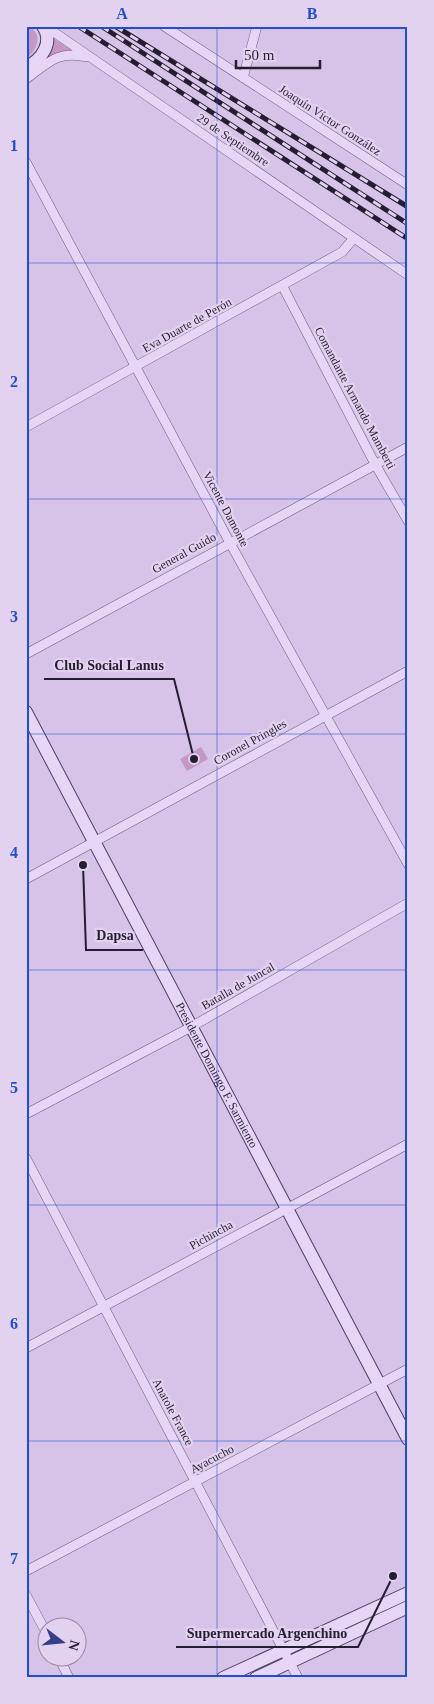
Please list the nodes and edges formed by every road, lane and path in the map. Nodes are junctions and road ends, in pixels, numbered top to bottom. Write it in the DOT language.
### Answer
graph roads {
  1 [pos="44,26"];
  2 [pos="164,26"];
  3 [pos="257,26"];
  4 [pos="92,59"];
  5 [pos="26,67"];
  6 [pos="243,78"];
  7 [pos="26,79"];
  8 [pos="26,162"];
  9 [pos="408,185"];
  10 [pos="354,238"];
  11 [pos="408,274"];
  12 [pos="283,286"];
  13 [pos="135,368"];
  14 [pos="26,427"];
  15 [pos="408,447"];
  16 [pos="375,464"];
  17 [pos="408,520"];
  18 [pos="230,543"];
  19 [pos="26,654"];
  20 [pos="408,671"];
  21 [pos="26,712"];
  22 [pos="325,714"];
  23 [pos="95,841"];
  24 [pos="408,864"];
  25 [pos="26,879"];
  26 [pos="408,903"];
  27 [pos="191,1027"];
  28 [pos="26,1114"];
  29 [pos="408,1144"];
  30 [pos="26,1158"];
  31 [pos="287,1208"];
  32 [pos="104,1308"];
  33 [pos="26,1348"];
  34 [pos="408,1369"];
  35 [pos="379,1385"];
  36 [pos="408,1439"];
  37 [pos="195,1482"];
  38 [pos="26,1571"];
  39 [pos="408,1592"];
  40 [pos="26,1595"];
  41 [pos="408,1607"];
  42 [pos="38,1617"];
  43 [pos="284,1650"];
  44 [pos="291,1662"];
  45 [pos="63,1666"];
  46 [pos="69,1678"];
  47 [pos="223,1678"];
  48 [pos="256,1678"];
  49 [pos="298,1678"];
  1 -- 4 [label="street, 29 de Septiembre"];
  1 -- 5 [label="main road"];
  2 -- 6 [label="street, Joaquín Víctor González"];
  3 -- 6 [label="street"];
  4 -- 7 [label="street"];
  4 -- 10 [label="street, 29 de Septiembre"];
  6 -- 9 [label="street, Joaquín Víctor González"];
  8 -- 13 [label="street, Vicente Damonte"];
  10 -- 11 [label="street, 29 de Septiembre"];
  10 -- 12 [label="street, Eva Duarte de Perón"];
  12 -- 13 [label="street, Eva Duarte de Perón"];
  12 -- 16 [label="street, Comandante Armando Mamberti"];
  13 -- 14 [label="street, Eva Duarte de Perón"];
  13 -- 18 [label="street, Vicente Damonte"];
  15 -- 16 [label="street, General Guido"];
  16 -- 17 [label="street, Comandante Armando Mamberti"];
  16 -- 18 [label="street, General Guido"];
  18 -- 19 [label="street, General Guido"];
  18 -- 22 [label="street, Vicente Damonte"];
  20 -- 22 [label="street, Coronel Pringles"];
  21 -- 23 [label="main road, Presidente Domingo F. Sarmiento"];
  22 -- 23 [label="street, Coronel Pringles"];
  22 -- 24 [label="street, Vicente Damonte"];
  23 -- 25 [label="street, Coronel Pringles"];
  23 -- 27 [label="main road, Presidente Domingo F. Sarmiento"];
  26 -- 27 [label="street, Batalla de Juncal"];
  27 -- 28 [label="street, Batalla de Juncal"];
  27 -- 31 [label="main road, Presidente Domingo F. Sarmiento"];
  29 -- 31 [label="street, Pichincha"];
  30 -- 32 [label="street, Anatole France"];
  31 -- 32 [label="street, Pichincha"];
  31 -- 35 [label="main road, Presidente Domingo F. Sarmiento"];
  32 -- 33 [label="street, Pichincha"];
  32 -- 37 [label="street, Anatole France"];
  34 -- 35 [label="street, Ayacucho"];
  35 -- 36 [label="main road, Presidente Domingo F. Sarmiento"];
  35 -- 37 [label="street, Ayacucho"];
  37 -- 38 [label="street, Ayacucho"];
  37 -- 43 [label="street, Anatole France"];
  39 -- 43 [label="main road"];
  40 -- 42 [label="street"];
  41 -- 44 [label="main road"];
  43 -- 44 [label="street, Anatole France"];
  43 -- 47 [label="main road"];
  44 -- 48 [label="main road"];
  44 -- 49 [label="street, Anatole France"];
  45 -- 46 [label="street"];
}
